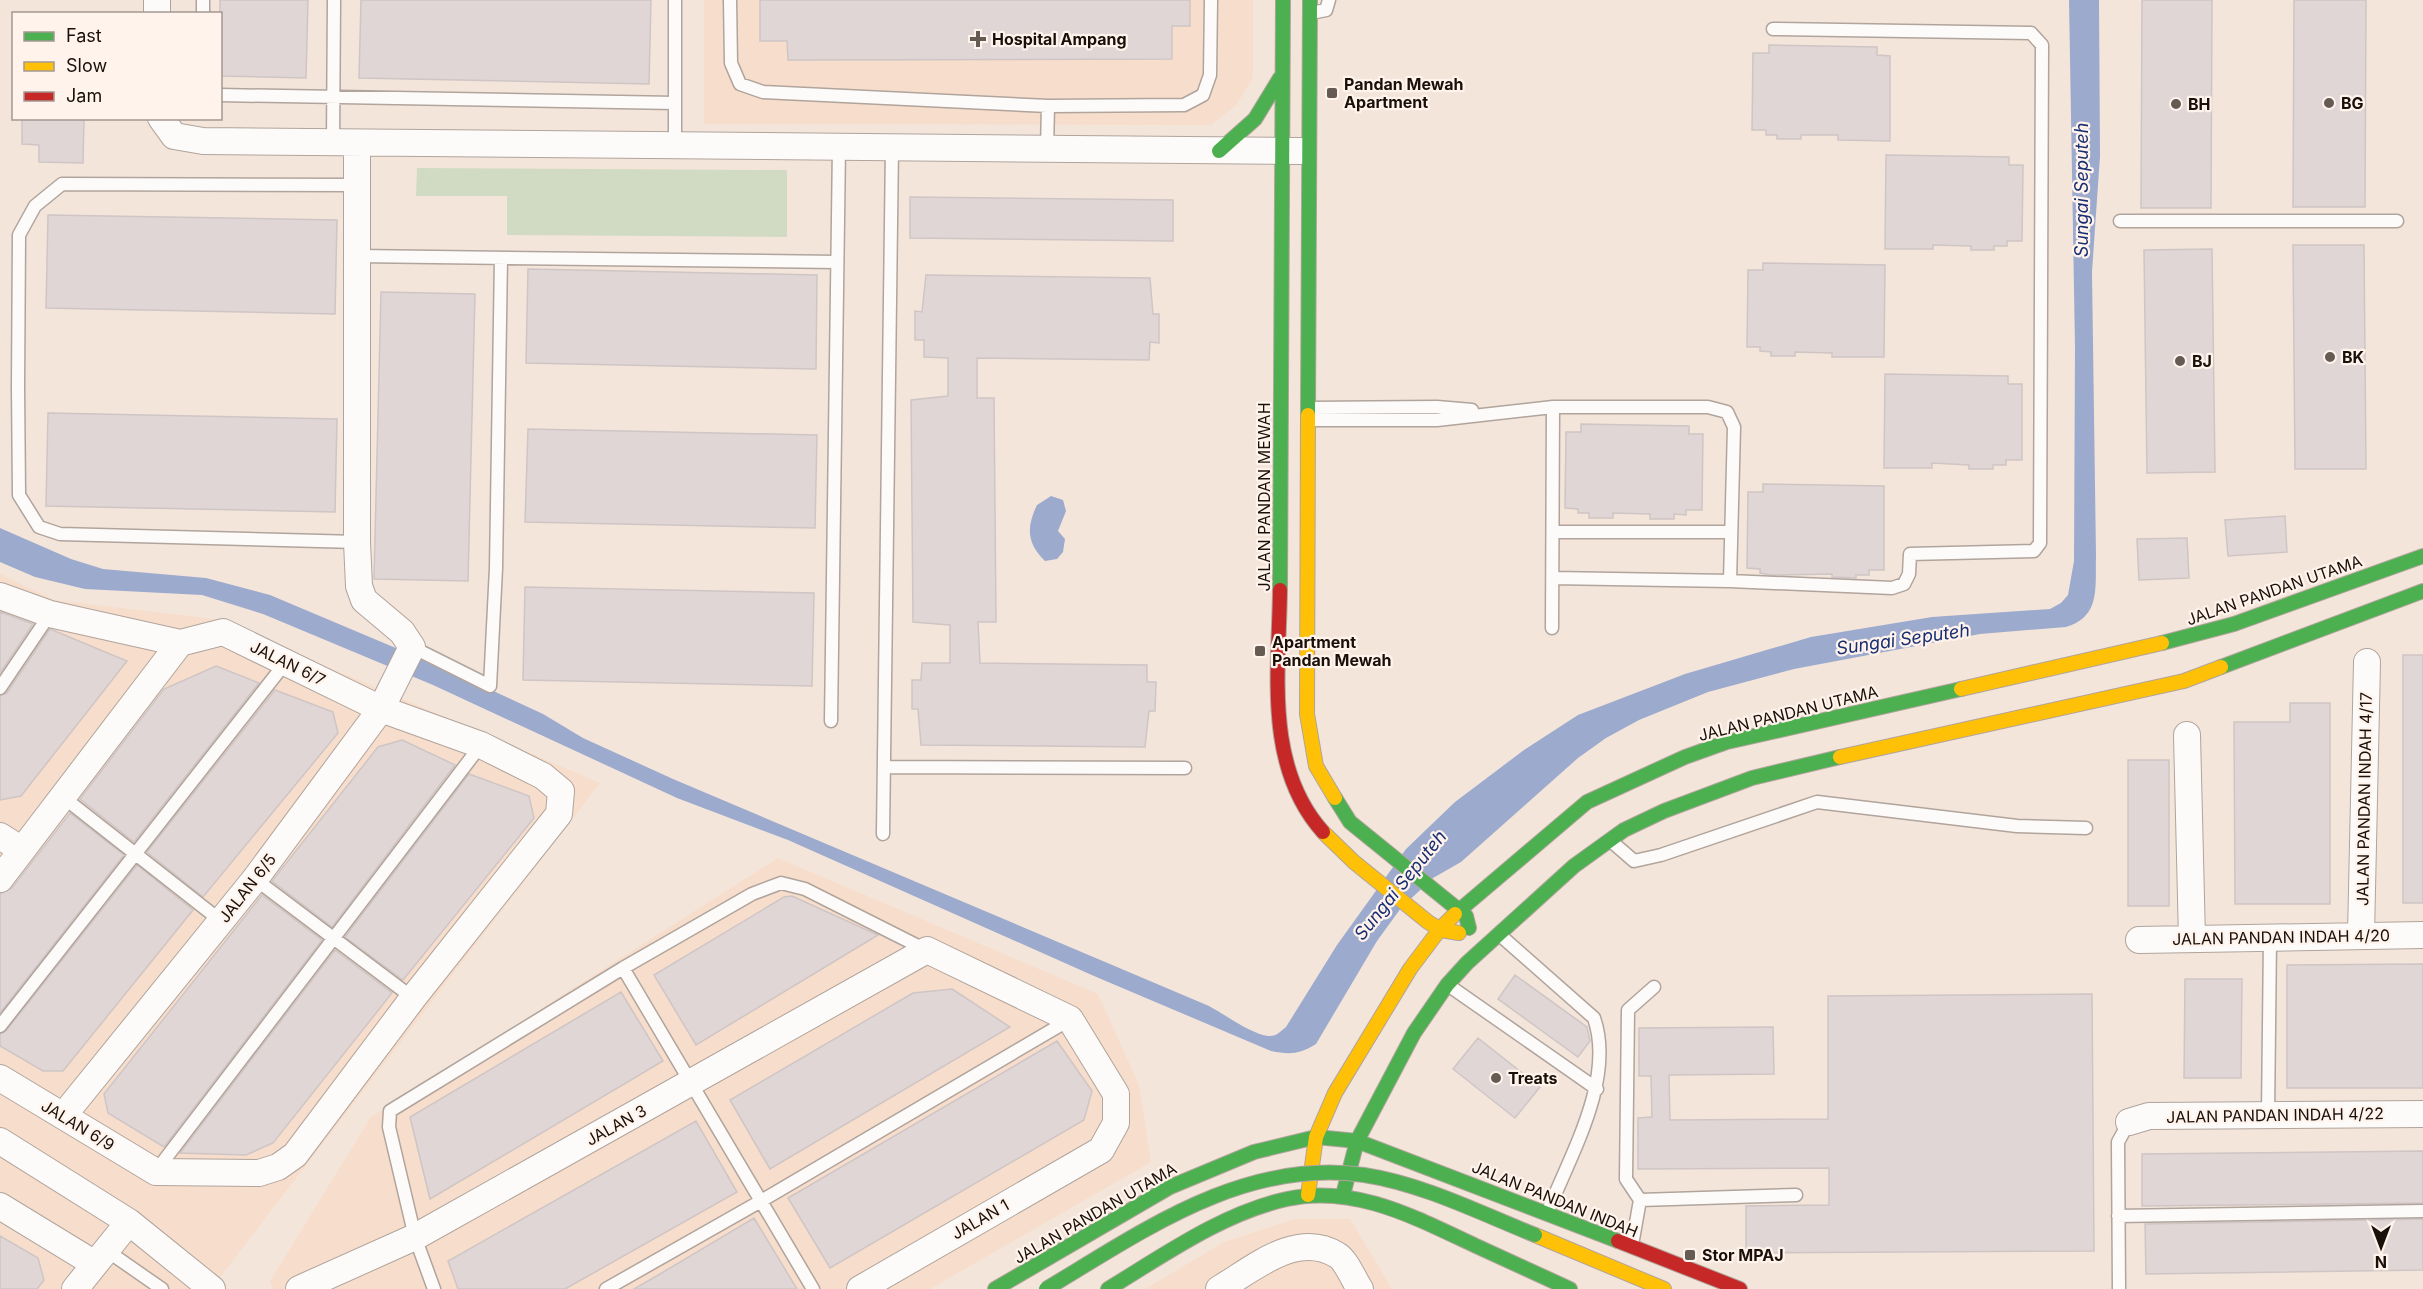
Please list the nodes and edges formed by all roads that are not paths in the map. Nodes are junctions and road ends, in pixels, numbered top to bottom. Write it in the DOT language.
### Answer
graph roads {
  1 [pos="334,0"];
  2 [pos="675,0"];
  3 [pos="730,0"];
  4 [pos="1211,0"];
  5 [pos="1283,0"];
  6 [pos="1329,0"];
  7 [pos="1310,6"];
  8 [pos="1773,29"];
  9 [pos="1282,73"];
  10 [pos="222,95"];
  11 [pos="333,97"];
  12 [pos="675,103"];
  13 [pos="1048,106"];
  14 [pos="162,120"];
  15 [pos="345,143"];
  16 [pos="675,146"];
  17 [pos="839,147"];
  18 [pos="892,147"];
  19 [pos="1047,149"];
  20 [pos="1282,151"];
  21 [pos="1309,151"];
  22 [pos="1219,152"];
  23 [pos="357,186"];
  24 [pos="2120,221"];
  25 [pos="2397,221"];
  26 [pos="357,256"];
  27 [pos="501,258"];
  28 [pos="837,262"];
  29 [pos="1553,407"];
  30 [pos="1308,414"];
  31 [pos="1553,532"];
  32 [pos="1731,532"];
  33 [pos="357,542"];
  34 [pos="2423,556"];
  35 [pos="1553,578"];
  36 [pos="1730,581"];
  37 [pos="2423,591"];
  38 [pos="0,596"];
  39 [pos="50,614"];
  40 [pos="1552,628"];
  41 [pos="180,643"];
  42 [pos="412,646"];
  43 [pos="286,662"];
  44 [pos="2367,662"];
  45 [pos="0,688"];
  46 [pos="381,708"];
  47 [pos="831,721"];
  48 [pos="2187,735"];
  49 [pos="481,745"];
  50 [pos="884,767"];
  51 [pos="1185,768"];
  52 [pos="63,797"];
  53 [pos="2086,828"];
  54 [pos="1624,830"];
  55 [pos="883,834"];
  56 [pos="0,836"];
  57 [pos="1610,841"];
  58 [pos="22,850"];
  59 [pos="134,853"];
  60 [pos="1507,868"];
  61 [pos="1547,871"];
  62 [pos="1474,878"];
  63 [pos="0,879"];
  64 [pos="255,879"];
  65 [pos="1448,882"];
  66 [pos="1429,885"];
  67 [pos="1411,908"];
  68 [pos="1459,910"];
  69 [pos="221,921"];
  70 [pos="1475,928"];
  71 [pos="1440,929"];
  72 [pos="1499,934"];
  73 [pos="2361,935"];
  74 [pos="2423,935"];
  75 [pos="334,938"];
  76 [pos="2270,938"];
  77 [pos="2192,939"];
  78 [pos="2139,940"];
  79 [pos="927,950"];
  80 [pos="1467,963"];
  81 [pos="623,968"];
  82 [pos="1410,969"];
  83 [pos="1447,985"];
  84 [pos="1654,987"];
  85 [pos="413,998"];
  86 [pos="1070,1019"];
  87 [pos="0,1026"];
  88 [pos="0,1078"];
  89 [pos="691,1083"];
  90 [pos="1597,1089"];
  91 [pos="2423,1114"];
  92 [pos="2268,1115"];
  93 [pos="63,1116"];
  94 [pos="2129,1122"];
  95 [pos="1316,1137"];
  96 [pos="0,1141"];
  97 [pos="1357,1141"];
  98 [pos="1435,1169"];
  99 [pos="156,1172"];
  100 [pos="1197,1174"];
  101 [pos="1308,1195"];
  102 [pos="1343,1195"];
  103 [pos="1796,1195"];
  104 [pos="1640,1200"];
  105 [pos="761,1201"];
  106 [pos="0,1206"];
  107 [pos="2423,1211"];
  108 [pos="1547,1212"];
  109 [pos="2118,1216"];
  110 [pos="1415,1218"];
  111 [pos="129,1222"];
  112 [pos="1221,1224"];
  113 [pos="415,1237"];
  114 [pos="1632,1247"];
  115 [pos="100,1257"];
  116 [pos="1539,1275"];
  117 [pos="75,1289"];
  118 [pos="162,1289"];
  119 [pos="212,1289"];
  120 [pos="299,1289"];
  121 [pos="434,1289"];
  122 [pos="606,1289"];
  123 [pos="813,1289"];
  124 [pos="860,1289"];
  125 [pos="995,1289"];
  126 [pos="1046,1289"];
  127 [pos="1108,1289"];
  128 [pos="1219,1289"];
  129 [pos="1360,1289"];
  130 [pos="1532,1289"];
  131 [pos="1570,1289"];
  132 [pos="1664,1289"];
  133 [pos="1740,1289"];
  134 [pos="2119,1289"];
  1 -- 11 [label="lane"];
  2 -- 12 [label="lane"];
  3 -- 13 [label="lane"];
  4 -- 13 [label="lane"];
  5 -- 9 [label="main road, JALAN PANDAN MEWAH"];
  6 -- 7 [label="lane"];
  7 -- 21 [label="main road"];
  8 -- 36 [label="lane"];
  9 -- 20 [label="main road, JALAN PANDAN MEWAH"];
  9 -- 22 [label="main road"];
  10 -- 11 [label="lane"];
  11 -- 12 [label="lane"];
  11 -- 15 [label="lane"];
  12 -- 16 [label="lane"];
  13 -- 19 [label="lane"];
  14 -- 15 [label="street"];
  15 -- 16 [label="street"];
  15 -- 23 [label="street"];
  16 -- 17 [label="street"];
  17 -- 18 [label="street"];
  17 -- 28 [label="lane"];
  18 -- 19 [label="street"];
  18 -- 50 [label="lane"];
  19 -- 22 [label="street"];
  20 -- 21 [label="street"];
  20 -- 22 [label="street"];
  20 -- 67 [label="main road, JALAN PANDAN MEWAH"];
  21 -- 30 [label="main road"];
  23 -- 26 [label="street"];
  23 -- 33 [label="lane"];
  24 -- 25 [label="lane"];
  26 -- 27 [label="lane"];
  26 -- 33 [label="street"];
  27 -- 28 [label="lane"];
  27 -- 42 [label="lane"];
  28 -- 47 [label="lane"];
  29 -- 30 [label="lane"];
  29 -- 31 [label="lane"];
  29 -- 32 [label="lane"];
  30 -- 66 [label="main road"];
  31 -- 32 [label="lane"];
  31 -- 35 [label="lane"];
  32 -- 36 [label="lane"];
  33 -- 42 [label="street"];
  34 -- 60 [label="main road, JALAN PANDAN UTAMA"];
  35 -- 36 [label="lane"];
  35 -- 40 [label="lane"];
  37 -- 54 [label="main road"];
  38 -- 39 [label="street, JALAN 6/7"];
  39 -- 41 [label="street, JALAN 6/7"];
  39 -- 45 [label="lane"];
  41 -- 43 [label="street, JALAN 6/7"];
  41 -- 52 [label="street"];
  42 -- 46 [label="street, JALAN 6/5"];
  43 -- 46 [label="street, JALAN 6/7"];
  43 -- 59 [label="lane"];
  44 -- 73 [label="street, JALAN PANDAN INDAH 4/17"];
  46 -- 49 [label="street, JALAN 6/7"];
  46 -- 64 [label="street, JALAN 6/5"];
  48 -- 77 [label="street"];
  49 -- 75 [label="lane"];
  49 -- 85 [label="street, JALAN 6/7"];
  50 -- 51 [label="lane"];
  50 -- 55 [label="lane"];
  52 -- 58 [label="street"];
  52 -- 59 [label="lane"];
  53 -- 57 [label="lane"];
  54 -- 57 [label="main road"];
  54 -- 61 [label="main road"];
  56 -- 58 [label="street"];
  57 -- 72 [label="main road"];
  58 -- 63 [label="street"];
  59 -- 69 [label="lane"];
  59 -- 87 [label="lane"];
  60 -- 62 [label="main road"];
  60 -- 68 [label="main road, JALAN PANDAN UTAMA"];
  64 -- 69 [label="street, JALAN 6/5"];
  64 -- 75 [label="lane"];
  65 -- 66 [label="main road"];
  66 -- 68 [label="main road"];
  67 -- 71 [label="main road, JALAN PANDAN MEWAH"];
  67 -- 82 [label="main road"];
  68 -- 70 [label="main road"];
  68 -- 71 [label="main road, JALAN PANDAN UTAMA"];
  69 -- 93 [label="street, JALAN 6/5"];
  70 -- 71 [label="main road"];
  70 -- 80 [label="main road"];
  71 -- 82 [label="main road, JALAN PANDAN UTAMA"];
  72 -- 80 [label="main road"];
  72 -- 90 [label="lane"];
  73 -- 74 [label="street, JALAN PANDAN INDAH 4/20"];
  73 -- 76 [label="street, JALAN PANDAN INDAH 4/20"];
  75 -- 85 [label="lane"];
  75 -- 99 [label="lane"];
  76 -- 77 [label="street, JALAN PANDAN INDAH 4/20"];
  76 -- 92 [label="lane"];
  77 -- 78 [label="street, JALAN PANDAN INDAH 4/20"];
  79 -- 81 [label="lane"];
  79 -- 86 [label="street"];
  79 -- 89 [label="street, JALAN 3"];
  80 -- 83 [label="main road"];
  81 -- 89 [label="lane"];
  81 -- 113 [label="lane"];
  82 -- 95 [label="main road, JALAN PANDAN UTAMA"];
  83 -- 90 [label="lane"];
  83 -- 97 [label="main road"];
  84 -- 104 [label="lane"];
  85 -- 99 [label="street"];
  86 -- 105 [label="lane"];
  86 -- 124 [label="street, JALAN 1"];
  88 -- 93 [label="street, JALAN 6/9"];
  89 -- 105 [label="lane"];
  89 -- 113 [label="street, JALAN 3"];
  90 -- 108 [label="lane"];
  91 -- 92 [label="street, JALAN PANDAN INDAH 4/22"];
  92 -- 94 [label="street, JALAN PANDAN INDAH 4/22"];
  93 -- 99 [label="street, JALAN 6/9"];
  94 -- 109 [label="lane"];
  95 -- 97 [label="main road, JALAN PANDAN UTAMA"];
  95 -- 100 [label="main road, JALAN PANDAN UTAMA"];
  95 -- 101 [label="main road, JALAN PANDAN UTAMA"];
  96 -- 111 [label="street"];
  97 -- 98 [label="main road, JALAN PANDAN INDAH"];
  97 -- 102 [label="main road"];
  98 -- 108 [label="main road, JALAN PANDAN INDAH"];
  98 -- 110 [label="main road"];
  100 -- 112 [label="main road"];
  100 -- 125 [label="main road, JALAN PANDAN UTAMA"];
  101 -- 102 [label="main road"];
  101 -- 112 [label="main road"];
  102 -- 110 [label="main road"];
  103 -- 104 [label="lane"];
  104 -- 114 [label="lane"];
  105 -- 122 [label="lane"];
  105 -- 123 [label="lane"];
  106 -- 115 [label="street"];
  107 -- 109 [label="lane"];
  108 -- 114 [label="main road, JALAN PANDAN INDAH"];
  109 -- 134 [label="lane"];
  110 -- 116 [label="main road"];
  111 -- 115 [label="street"];
  111 -- 119 [label="street"];
  112 -- 127 [label="main road"];
  113 -- 120 [label="street, JALAN 3"];
  113 -- 121 [label="lane"];
  114 -- 133 [label="main road, JALAN PANDAN INDAH"];
  115 -- 117 [label="street"];
  115 -- 118 [label="lane"];
  116 -- 130 [label="lane"];
  116 -- 131 [label="main road"];
  126 -- 132 [label="main road, bridge"];
  128 -- 129 [label="street"];
}
